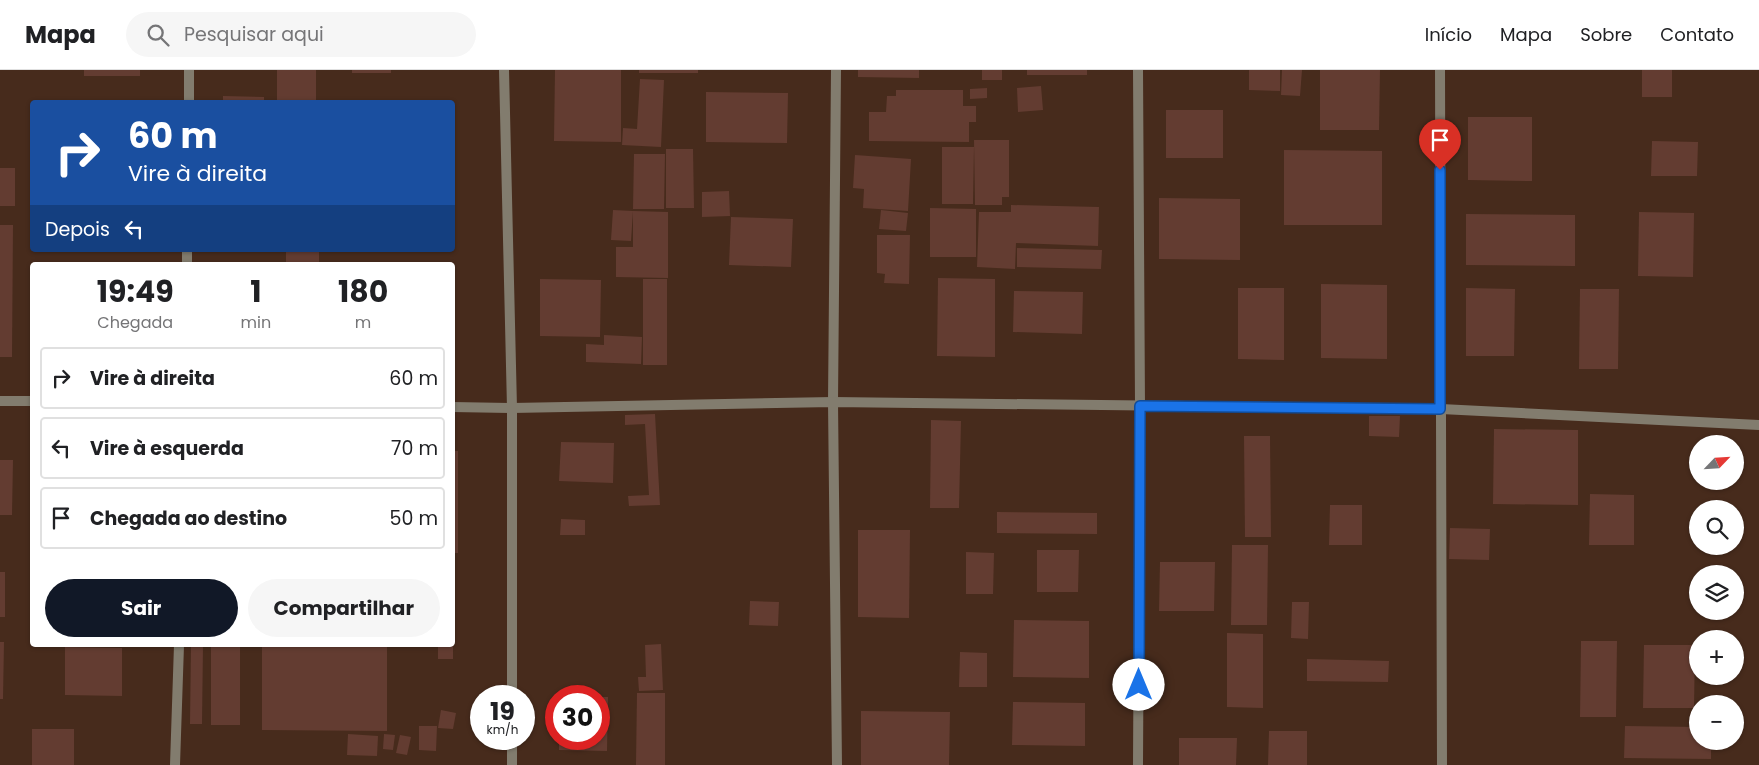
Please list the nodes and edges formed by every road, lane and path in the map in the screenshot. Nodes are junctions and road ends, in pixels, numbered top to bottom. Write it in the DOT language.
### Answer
graph roads {
  1 [pos="189,70"];
  2 [pos="504,70"];
  3 [pos="836,70"];
  4 [pos="1138,70"];
  5 [pos="1440,70"];
  6 [pos="189,100"];
  7 [pos="0,400"];
  8 [pos="30,401"];
  9 [pos="834,402"];
  10 [pos="1140,406"];
  11 [pos="455,407"];
  12 [pos="512,408"];
  13 [pos="1440,409"];
  14 [pos="1759,425"];
  15 [pos="179,647"];
  16 [pos="512,685"];
  17 [pos="512,750"];
  18 [pos="175,765"];
  19 [pos="512,765"];
  20 [pos="836,765"];
  21 [pos="1138,765"];
  22 [pos="1442,765"];
  1 -- 6 [label="street"];
  2 -- 12 [label="street"];
  3 -- 9 [label="street"];
  4 -- 10 [label="street"];
  5 -- 13 [label="street"];
  7 -- 8 [label="street"];
  9 -- 10 [label="street"];
  9 -- 12 [label="street"];
  9 -- 20 [label="street"];
  10 -- 13 [label="street"];
  10 -- 21 [label="street"];
  11 -- 12 [label="street"];
  12 -- 16 [label="street"];
  13 -- 14 [label="street"];
  13 -- 22 [label="street"];
  15 -- 18 [label="street"];
  17 -- 19 [label="street"];
}
